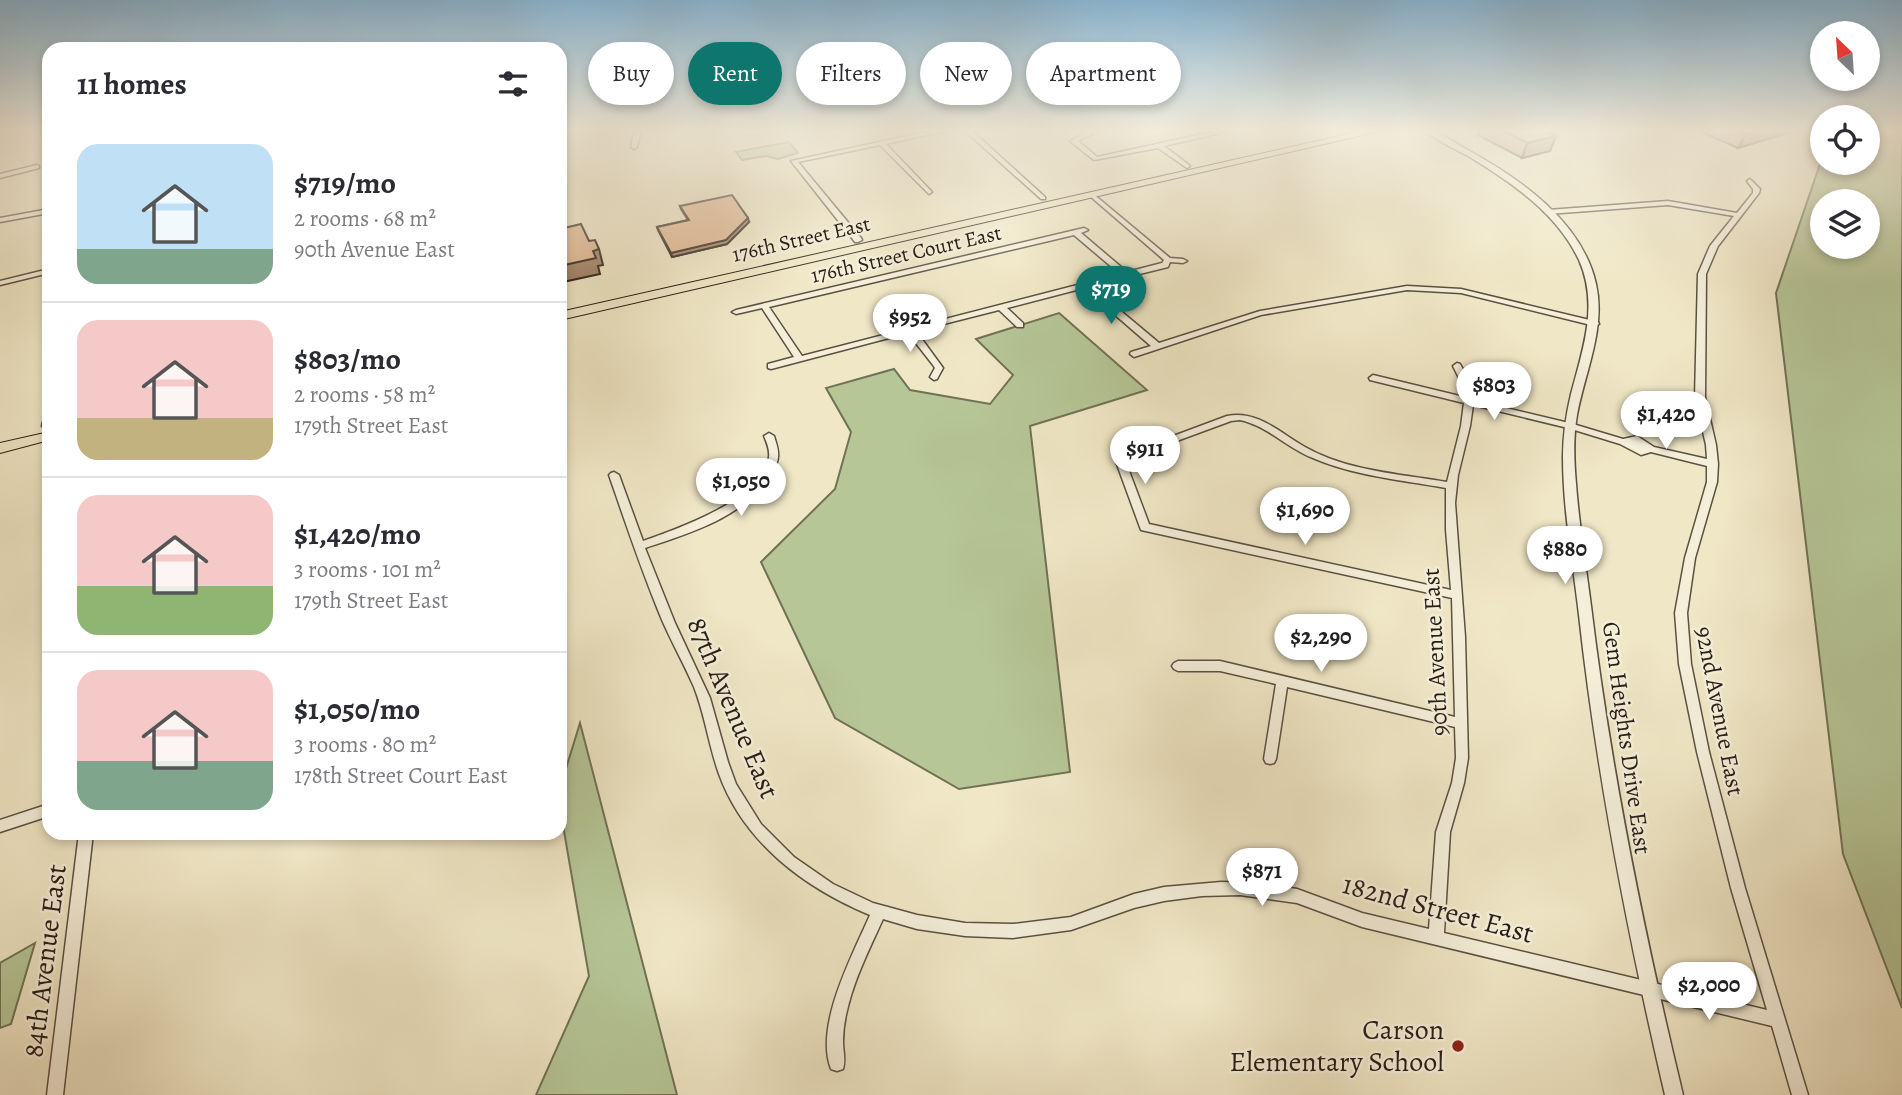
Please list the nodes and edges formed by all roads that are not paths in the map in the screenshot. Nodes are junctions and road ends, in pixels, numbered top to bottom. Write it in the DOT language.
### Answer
graph roads {
  1 [pos="810,181"];
  2 [pos="918,181"];
  3 [pos="1024,181"];
  4 [pos="1120,181"];
  5 [pos="1128,181"];
  6 [pos="1154,181"];
  7 [pos="1512,181"];
  8 [pos="1750,181"];
  9 [pos="929,192"];
  10 [pos="1092,195"];
  11 [pos="1043,198"];
  12 [pos="42,212"];
  13 [pos="1548,212"];
  14 [pos="1738,215"];
  15 [pos="0,220"];
  16 [pos="928,232"];
  17 [pos="856,241"];
  18 [pos="1168,260"];
  19 [pos="1184,261"];
  20 [pos="750,272"];
  21 [pos="42,273"];
  22 [pos="1125,275"];
  23 [pos="0,283"];
  24 [pos="1086,285"];
  25 [pos="567,305"];
  26 [pos="764,306"];
  27 [pos="1002,307"];
  28 [pos="736,312"];
  29 [pos="567,314"];
  30 [pos="1595,324"];
  31 [pos="1020,325"];
  32 [pos="910,330"];
  33 [pos="1156,345"];
  34 [pos="1134,354"];
  35 [pos="799,359"];
  36 [pos="771,366"];
  37 [pos="1457,366"];
  38 [pos="934,377"];
  39 [pos="1373,378"];
  40 [pos="1469,400"];
  41 [pos="1570,426"];
  42 [pos="42,429"];
  43 [pos="42,430"];
  44 [pos="769,436"];
  45 [pos="0,440"];
  46 [pos="0,448"];
  47 [pos="1713,464"];
  48 [pos="614,475"];
  49 [pos="1451,486"];
  50 [pos="639,546"];
  51 [pos="1457,595"];
  52 [pos="1178,666"];
  53 [pos="1282,681"];
  54 [pos="1462,724"];
  55 [pos="1270,759"];
  56 [pos="42,812"];
  57 [pos="0,826"];
  58 [pos="85,840"];
  59 [pos="878,913"];
  60 [pos="1436,938"];
  61 [pos="1648,989"];
  62 [pos="1777,1020"];
  63 [pos="837,1063"];
  64 [pos="55,1095"];
  65 [pos="1674,1095"];
  66 [pos="1800,1095"];
  1 -- 17 [label="street"];
  2 -- 9 [label="street"];
  3 -- 11 [label="street"];
  4 -- 11 [label="main road, 176th Street East"];
  5 -- 10 [label="main road"];
  6 -- 10 [label="main road, 176th Street East"];
  7 -- 13 [label="street, Gem Heights Drive East"];
  8 -- 14 [label="street, 92nd Avenue East"];
  10 -- 16 [label="main road, 176th Street East"];
  10 -- 18 [label="street"];
  11 -- 16 [label="main road"];
  11 -- 17 [label="main road, 176th Street East"];
  12 -- 15 [label="street"];
  13 -- 14 [label="street"];
  13 -- 30 [label="street, Gem Heights Drive East"];
  14 -- 47 [label="street, 92nd Avenue East"];
  16 -- 20 [label="main road, 176th Street East"];
  17 -- 20 [label="main road"];
  17 -- 25 [label="main road, 176th Street East"];
  18 -- 19 [label="street"];
  18 -- 22 [label="street"];
  20 -- 29 [label="main road, 176th Street East"];
  21 -- 23 [label="street"];
  22 -- 24 [label="street"];
  22 -- 26 [label="street, 176th Street Court East"];
  24 -- 27 [label="street"];
  24 -- 33 [label="street"];
  26 -- 28 [label="street, 176th Street Court East"];
  26 -- 35 [label="street"];
  27 -- 31 [label="street"];
  27 -- 32 [label="street"];
  30 -- 33 [label="street"];
  30 -- 41 [label="street, Gem Heights Drive East"];
  32 -- 35 [label="street"];
  32 -- 38 [label="street"];
  33 -- 34 [label="street"];
  35 -- 36 [label="street"];
  37 -- 40 [label="street"];
  39 -- 40 [label="street"];
  40 -- 41 [label="street"];
  40 -- 49 [label="street, 90th Avenue East"];
  41 -- 47 [label="street"];
  41 -- 61 [label="street, Gem Heights Drive East"];
  42 -- 45 [label="main road"];
  43 -- 46 [label="main road"];
  44 -- 50 [label="street"];
  47 -- 62 [label="street, 92nd Avenue East"];
  48 -- 50 [label="street, 87th Avenue East"];
  49 -- 51 [label="street, 90th Avenue East"];
  49 -- 51 [label="street"];
  50 -- 59 [label="street, 87th Avenue East"];
  51 -- 54 [label="street, 90th Avenue East"];
  52 -- 53 [label="street"];
  53 -- 54 [label="street"];
  53 -- 55 [label="street"];
  54 -- 60 [label="street, 90th Avenue East"];
  56 -- 57 [label="street"];
  58 -- 64 [label="street, 84th Avenue East"];
  59 -- 60 [label="street, 182nd Street East"];
  59 -- 63 [label="street"];
  60 -- 61 [label="street, 182nd Street East"];
  61 -- 62 [label="street, 182nd Street East"];
  61 -- 65 [label="street, Gem Heights Drive East"];
  62 -- 66 [label="street, 92nd Avenue East"];
}
